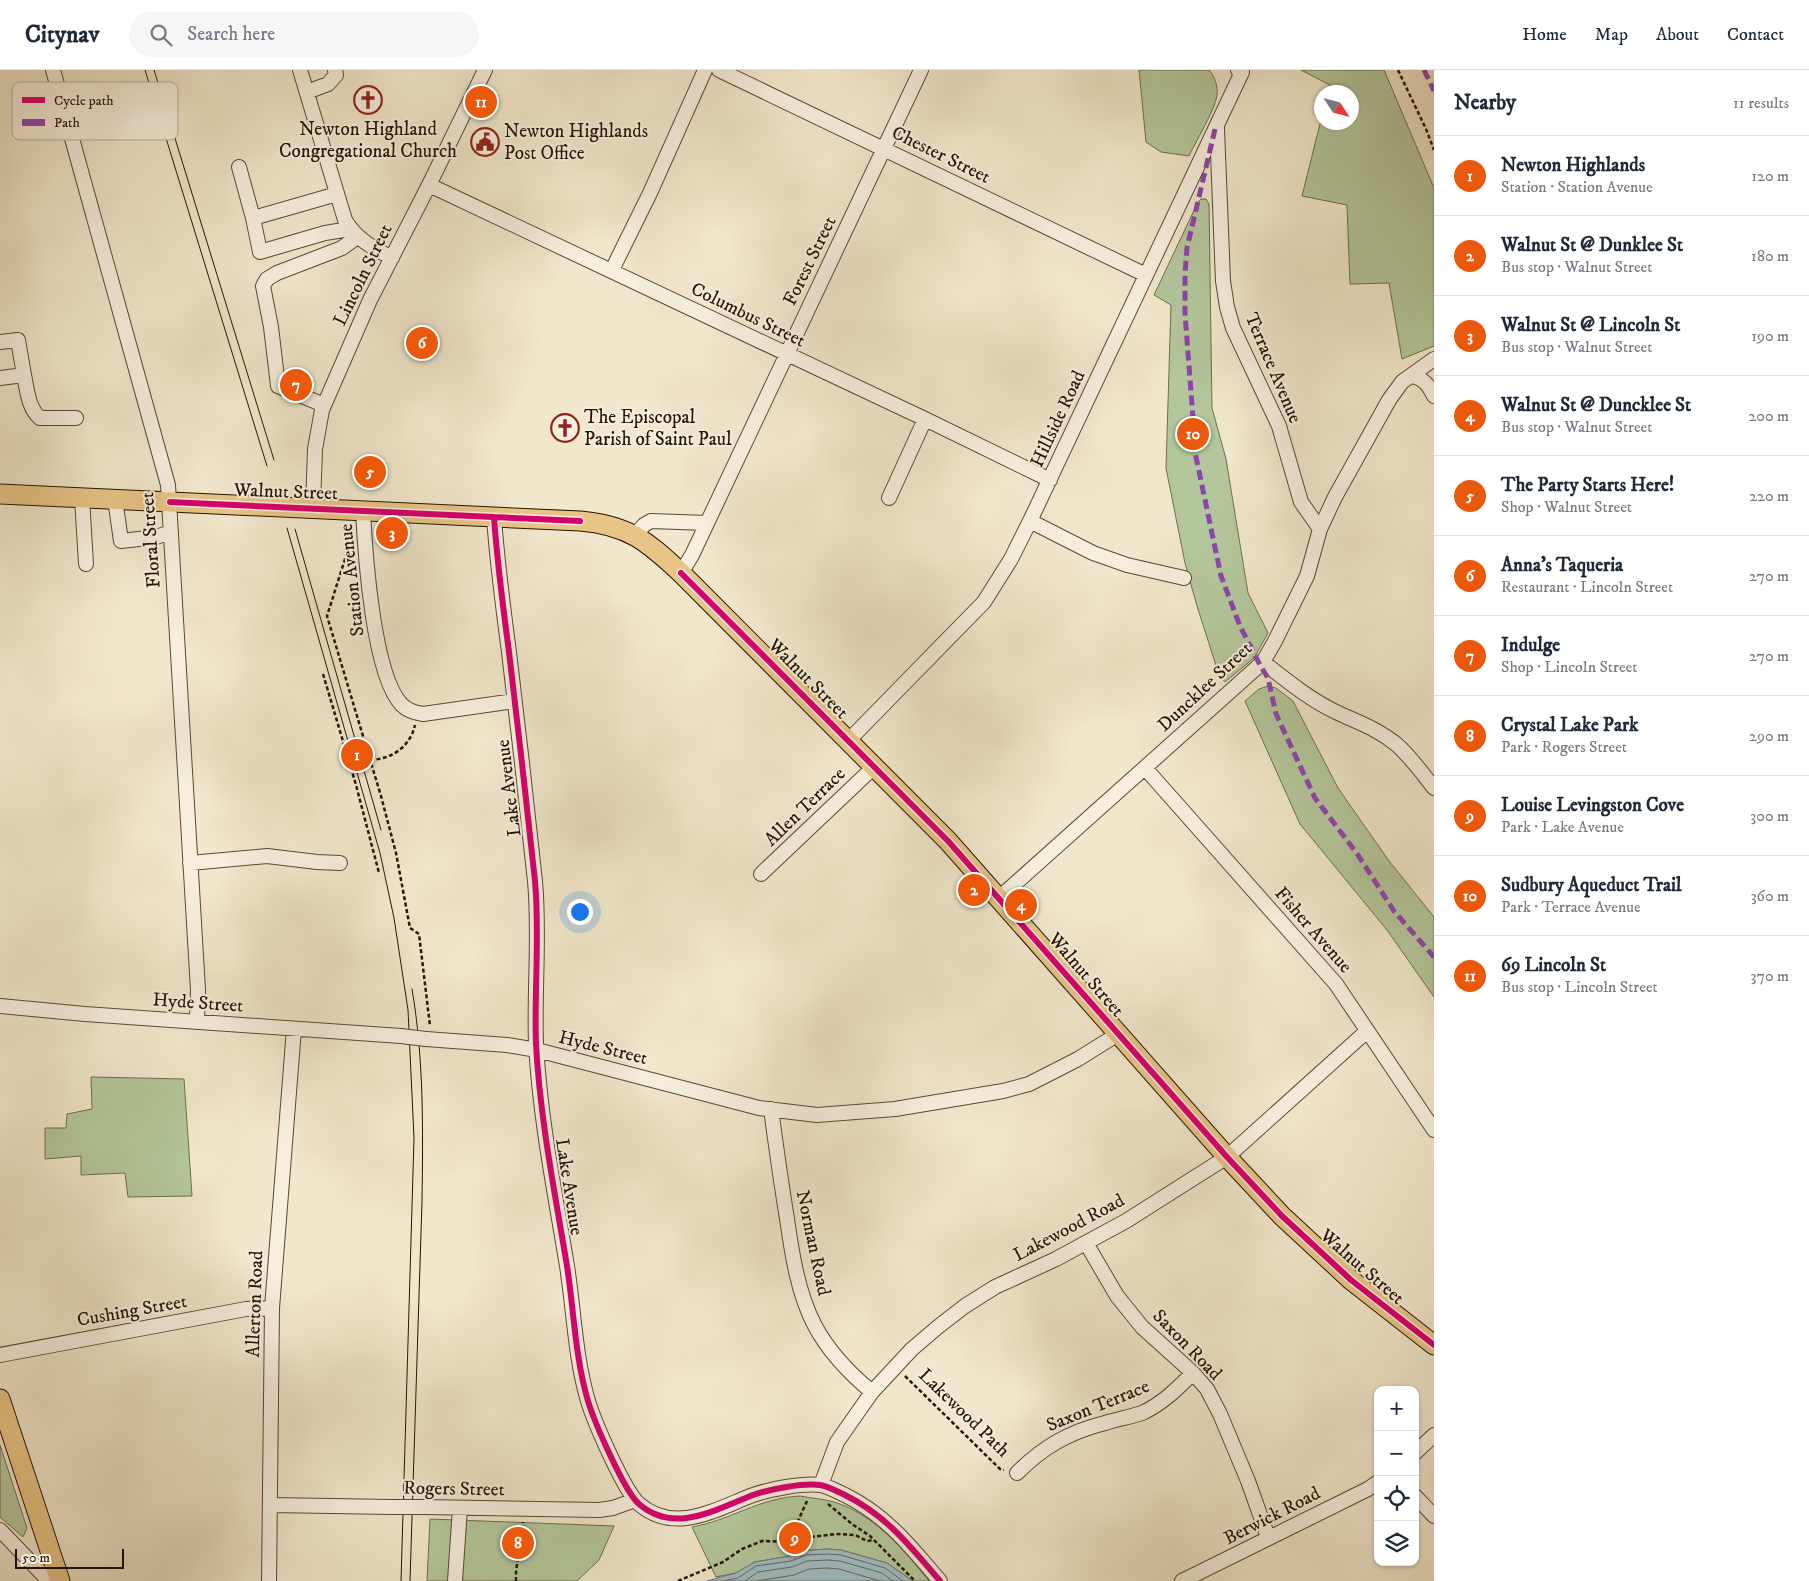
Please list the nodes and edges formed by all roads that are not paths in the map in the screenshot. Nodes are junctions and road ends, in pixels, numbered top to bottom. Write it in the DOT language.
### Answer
graph roads {
  1 [pos="300,70"];
  2 [pos="335,70"];
  3 [pos="705,70"];
  4 [pos="719,70"];
  5 [pos="921,70"];
  6 [pos="1240,71"];
  7 [pos="480,72"];
  8 [pos="306,92"];
  9 [pos="1217,125"];
  10 [pos="72,140"];
  11 [pos="884,148"];
  12 [pos="238,167"];
  13 [pos="429,185"];
  14 [pos="337,194"];
  15 [pos="253,218"];
  16 [pos="354,233"];
  17 [pos="392,258"];
  18 [pos="612,270"];
  19 [pos="1146,275"];
  20 [pos="0,342"];
  21 [pos="786,354"];
  22 [pos="1434,359"];
  23 [pos="24,375"];
  24 [pos="1411,376"];
  25 [pos="0,378"];
  26 [pos="1434,396"];
  27 [pos="324,405"];
  28 [pos="76,418"];
  29 [pos="925,419"];
  30 [pos="1050,480"];
  31 [pos="0,494"];
  32 [pos="82,498"];
  33 [pos="889,498"];
  34 [pos="115,499"];
  35 [pos="170,502"];
  36 [pos="313,508"];
  37 [pos="364,510"];
  38 [pos="494,517"];
  39 [pos="1030,521"];
  40 [pos="707,523"];
  41 [pos="1320,528"];
  42 [pos="171,532"];
  43 [pos="635,535"];
  44 [pos="86,564"];
  45 [pos="681,573"];
  46 [pos="1184,578"];
  47 [pos="1263,662"];
  48 [pos="514,700"];
  49 [pos="848,741"];
  50 [pos="874,767"];
  51 [pos="1145,768"];
  52 [pos="1434,788"];
  53 [pos="190,863"];
  54 [pos="340,863"];
  55 [pos="761,874"];
  56 [pos="999,898"];
  57 [pos="0,1006"];
  58 [pos="197,1022"];
  59 [pos="294,1029"];
  60 [pos="1368,1031"];
  61 [pos="1118,1034"];
  62 [pos="537,1050"];
  63 [pos="770,1109"];
  64 [pos="1434,1130"];
  65 [pos="1227,1157"];
  66 [pos="1086,1243"];
  67 [pos="272,1308"];
  68 [pos="1434,1345"];
  69 [pos="0,1355"];
  70 [pos="1193,1373"];
  71 [pos="872,1392"];
  72 [pos="0,1399"];
  73 [pos="1434,1435"];
  74 [pos="1419,1449"];
  75 [pos="1017,1473"];
  76 [pos="821,1485"];
  77 [pos="1374,1485"];
  78 [pos="635,1500"];
  79 [pos="1419,1500"];
  80 [pos="270,1505"];
  81 [pos="460,1508"];
  82 [pos="1434,1516"];
  83 [pos="0,1530"];
  84 [pos="1268,1537"];
  85 [pos="49,1581"];
  86 [pos="60,1581"];
  87 [pos="269,1581"];
  88 [pos="456,1581"];
  89 [pos="940,1581"];
  90 [pos="1182,1581"];
  1 -- 8 [label="street"];
  2 -- 8 [label="street"];
  3 -- 18 [label="street"];
  4 -- 11 [label="street, Chester Street"];
  5 -- 11 [label="street, Forest Street"];
  6 -- 9 [label="street, Hillside Road"];
  7 -- 13 [label="street, Lincoln Street"];
  8 -- 14 [label="street"];
  9 -- 19 [label="street, Hillside Road"];
  9 -- 41 [label="street, Terrace Avenue"];
  10 -- 35 [label="street, Floral Street"];
  11 -- 19 [label="street, Chester Street"];
  11 -- 21 [label="street, Forest Street"];
  12 -- 15 [label="street"];
  13 -- 17 [label="street, Lincoln Street"];
  13 -- 18 [label="street, Columbus Street"];
  14 -- 15 [label="street"];
  14 -- 16 [label="street"];
  15 -- 16 [label="street"];
  16 -- 17 [label="street"];
  16 -- 27 [label="street"];
  17 -- 27 [label="street, Lincoln Street"];
  18 -- 21 [label="street, Columbus Street"];
  19 -- 30 [label="street, Hillside Road"];
  20 -- 23 [label="street"];
  21 -- 29 [label="street, Columbus Street"];
  21 -- 40 [label="street, Forest Street"];
  22 -- 24 [label="street, Duncklee Street"];
  23 -- 25 [label="street"];
  23 -- 28 [label="street"];
  24 -- 26 [label="street"];
  24 -- 41 [label="street, Duncklee Street"];
  27 -- 36 [label="street, Lincoln Street"];
  29 -- 30 [label="street, Columbus Street"];
  29 -- 33 [label="street"];
  30 -- 39 [label="street, Hillside Road"];
  31 -- 32 [label="main road, Walnut Street"];
  32 -- 34 [label="main road, Walnut Street"];
  32 -- 44 [label="street"];
  34 -- 35 [label="main road, Walnut Street"];
  34 -- 42 [label="street"];
  35 -- 36 [label="main road, Walnut Street"];
  35 -- 42 [label="street, Floral Street"];
  36 -- 37 [label="main road, Walnut Street"];
  37 -- 38 [label="main road, Walnut Street"];
  37 -- 48 [label="street, Station Avenue"];
  38 -- 43 [label="main road, Walnut Street"];
  38 -- 48 [label="street, Lake Avenue"];
  39 -- 46 [label="street"];
  39 -- 49 [label="street, Hillside Road"];
  40 -- 43 [label="street"];
  40 -- 45 [label="street, Forest Street"];
  41 -- 47 [label="street, Duncklee Street"];
  42 -- 53 [label="street, Floral Street"];
  43 -- 45 [label="main road, Walnut Street"];
  45 -- 49 [label="main road, Walnut Street"];
  47 -- 51 [label="street, Duncklee Street"];
  47 -- 52 [label="street"];
  48 -- 62 [label="street, Lake Avenue"];
  49 -- 50 [label="main road, Walnut Street"];
  50 -- 55 [label="street, Allen Terrace"];
  50 -- 56 [label="main road, Walnut Street"];
  51 -- 56 [label="street, Duncklee Street"];
  51 -- 60 [label="street, Fisher Avenue"];
  53 -- 54 [label="street"];
  53 -- 58 [label="street, Floral Street"];
  56 -- 61 [label="main road, Walnut Street"];
  57 -- 58 [label="street, Hyde Street"];
  58 -- 59 [label="street, Hyde Street"];
  59 -- 62 [label="street, Hyde Street, bridge"];
  59 -- 67 [label="street, Allerton Road"];
  60 -- 64 [label="street, Fisher Avenue"];
  60 -- 65 [label="street, Lakewood Road"];
  61 -- 63 [label="street, Hyde Street"];
  61 -- 65 [label="main road, Walnut Street"];
  62 -- 63 [label="street, Hyde Street"];
  62 -- 78 [label="street, Lake Avenue"];
  63 -- 71 [label="street, Norman Road"];
  65 -- 66 [label="street, Lakewood Road"];
  65 -- 68 [label="main road, Walnut Street"];
  66 -- 70 [label="street, Saxon Road"];
  66 -- 71 [label="street, Lakewood Road"];
  67 -- 69 [label="street, Cushing Street"];
  67 -- 80 [label="street, Allerton Road"];
  70 -- 75 [label="street, Saxon Terrace"];
  70 -- 84 [label="street, Saxon Road"];
  71 -- 76 [label="street, Lakewood Road"];
  72 -- 86 [label="main road"];
  73 -- 74 [label="street"];
  76 -- 78 [label="street, Lake Avenue"];
  76 -- 89 [label="street"];
  77 -- 84 [label="street, Berwick Road"];
  78 -- 81 [label="street, Rogers Street"];
  79 -- 82 [label="street"];
  80 -- 81 [label="street, Rogers Street, bridge"];
  80 -- 87 [label="street, Allerton Road"];
  81 -- 88 [label="street"];
  83 -- 85 [label="street"];
  84 -- 90 [label="street, Berwick Road"];
}
